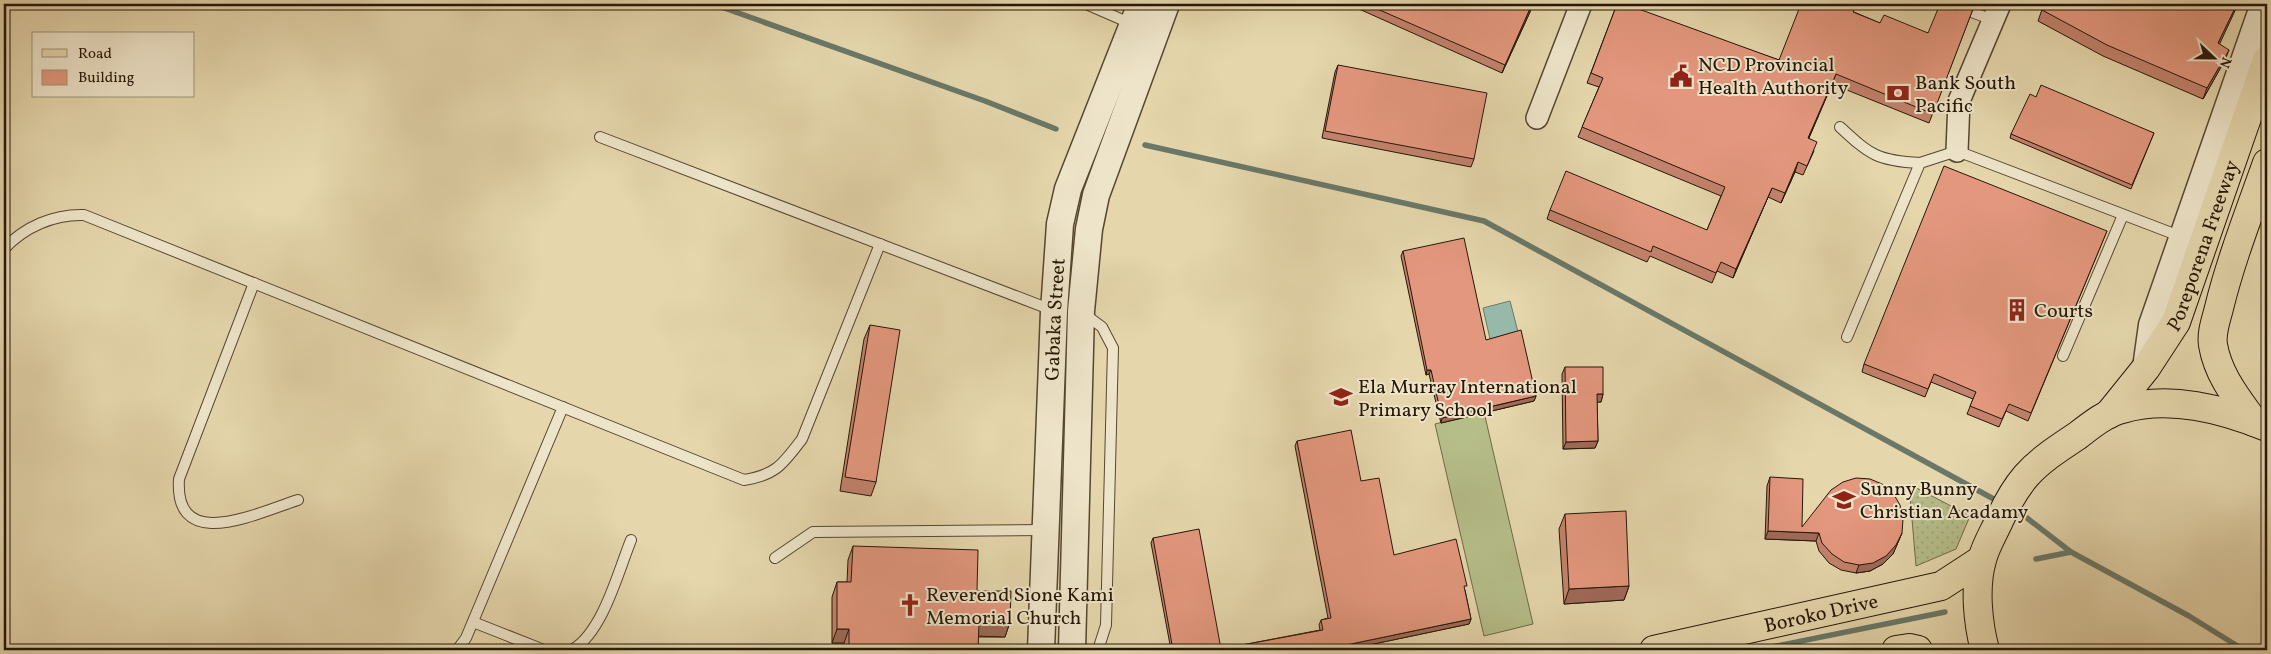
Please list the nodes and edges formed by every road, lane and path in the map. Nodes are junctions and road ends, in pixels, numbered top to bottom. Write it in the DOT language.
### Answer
graph roads {
  1 [pos="1086,4"];
  2 [pos="1166,4"];
  3 [pos="1581,4"];
  4 [pos="1950,4"];
  5 [pos="2264,4"];
  6 [pos="1996,12"];
  7 [pos="1137,14"];
  8 [pos="2267,60"];
  9 [pos="1537,118"];
  10 [pos="1840,128"];
  11 [pos="600,137"];
  12 [pos="1957,151"];
  13 [pos="1920,163"];
  14 [pos="2267,163"];
  15 [pos="2123,215"];
  16 [pos="2182,237"];
  17 [pos="880,244"];
  18 [pos="4,249"];
  19 [pos="254,283"];
  20 [pos="1067,311"];
  21 [pos="1846,337"];
  22 [pos="2063,356"];
  23 [pos="2146,368"];
  24 [pos="562,407"];
  25 [pos="2109,414"];
  26 [pos="2261,424"];
  27 [pos="298,500"];
  28 [pos="1046,530"];
  29 [pos="631,540"];
  30 [pos="1985,552"];
  31 [pos="775,558"];
  32 [pos="473,622"];
  33 [pos="457,650"];
  34 [pos="544,650"];
  35 [pos="572,650"];
  36 [pos="1042,650"];
  37 [pos="1072,650"];
  38 [pos="1098,650"];
  39 [pos="1654,650"];
  40 [pos="1896,650"];
  41 [pos="1918,650"];
  42 [pos="1985,650"];
  1 -- 7 [label="lane"];
  2 -- 20 [label="street, Gabaka Street"];
  3 -- 9 [label="street"];
  4 -- 6 [label="lane"];
  5 -- 16 [label="street"];
  6 -- 12 [label="street"];
  7 -- 20 [label="street, Gabaka Street"];
  8 -- 23 [label="main road, Poreporena Freeway"];
  10 -- 13 [label="lane"];
  11 -- 17 [label="lane"];
  12 -- 13 [label="lane"];
  12 -- 15 [label="lane"];
  13 -- 21 [label="lane"];
  14 -- 26 [label="main road, Poreporena Freeway"];
  15 -- 16 [label="lane"];
  15 -- 22 [label="lane"];
  16 -- 23 [label="street"];
  17 -- 20 [label="lane"];
  17 -- 24 [label="lane"];
  18 -- 19 [label="lane"];
  19 -- 24 [label="lane"];
  19 -- 27 [label="lane"];
  20 -- 28 [label="street, Gabaka Street"];
  20 -- 37 [label="street, Gabaka Street"];
  20 -- 38 [label="lane"];
  23 -- 25 [label="main road, Poreporena Freeway"];
  24 -- 32 [label="lane"];
  25 -- 26 [label="main road"];
  25 -- 30 [label="main road"];
  28 -- 31 [label="lane"];
  28 -- 36 [label="street, Gabaka Street"];
  29 -- 35 [label="lane"];
  30 -- 39 [label="main road, Boroko Drive"];
  30 -- 42 [label="main road"];
  32 -- 33 [label="lane"];
  32 -- 34 [label="lane"];
  40 -- 41 [label="main road"];
}
